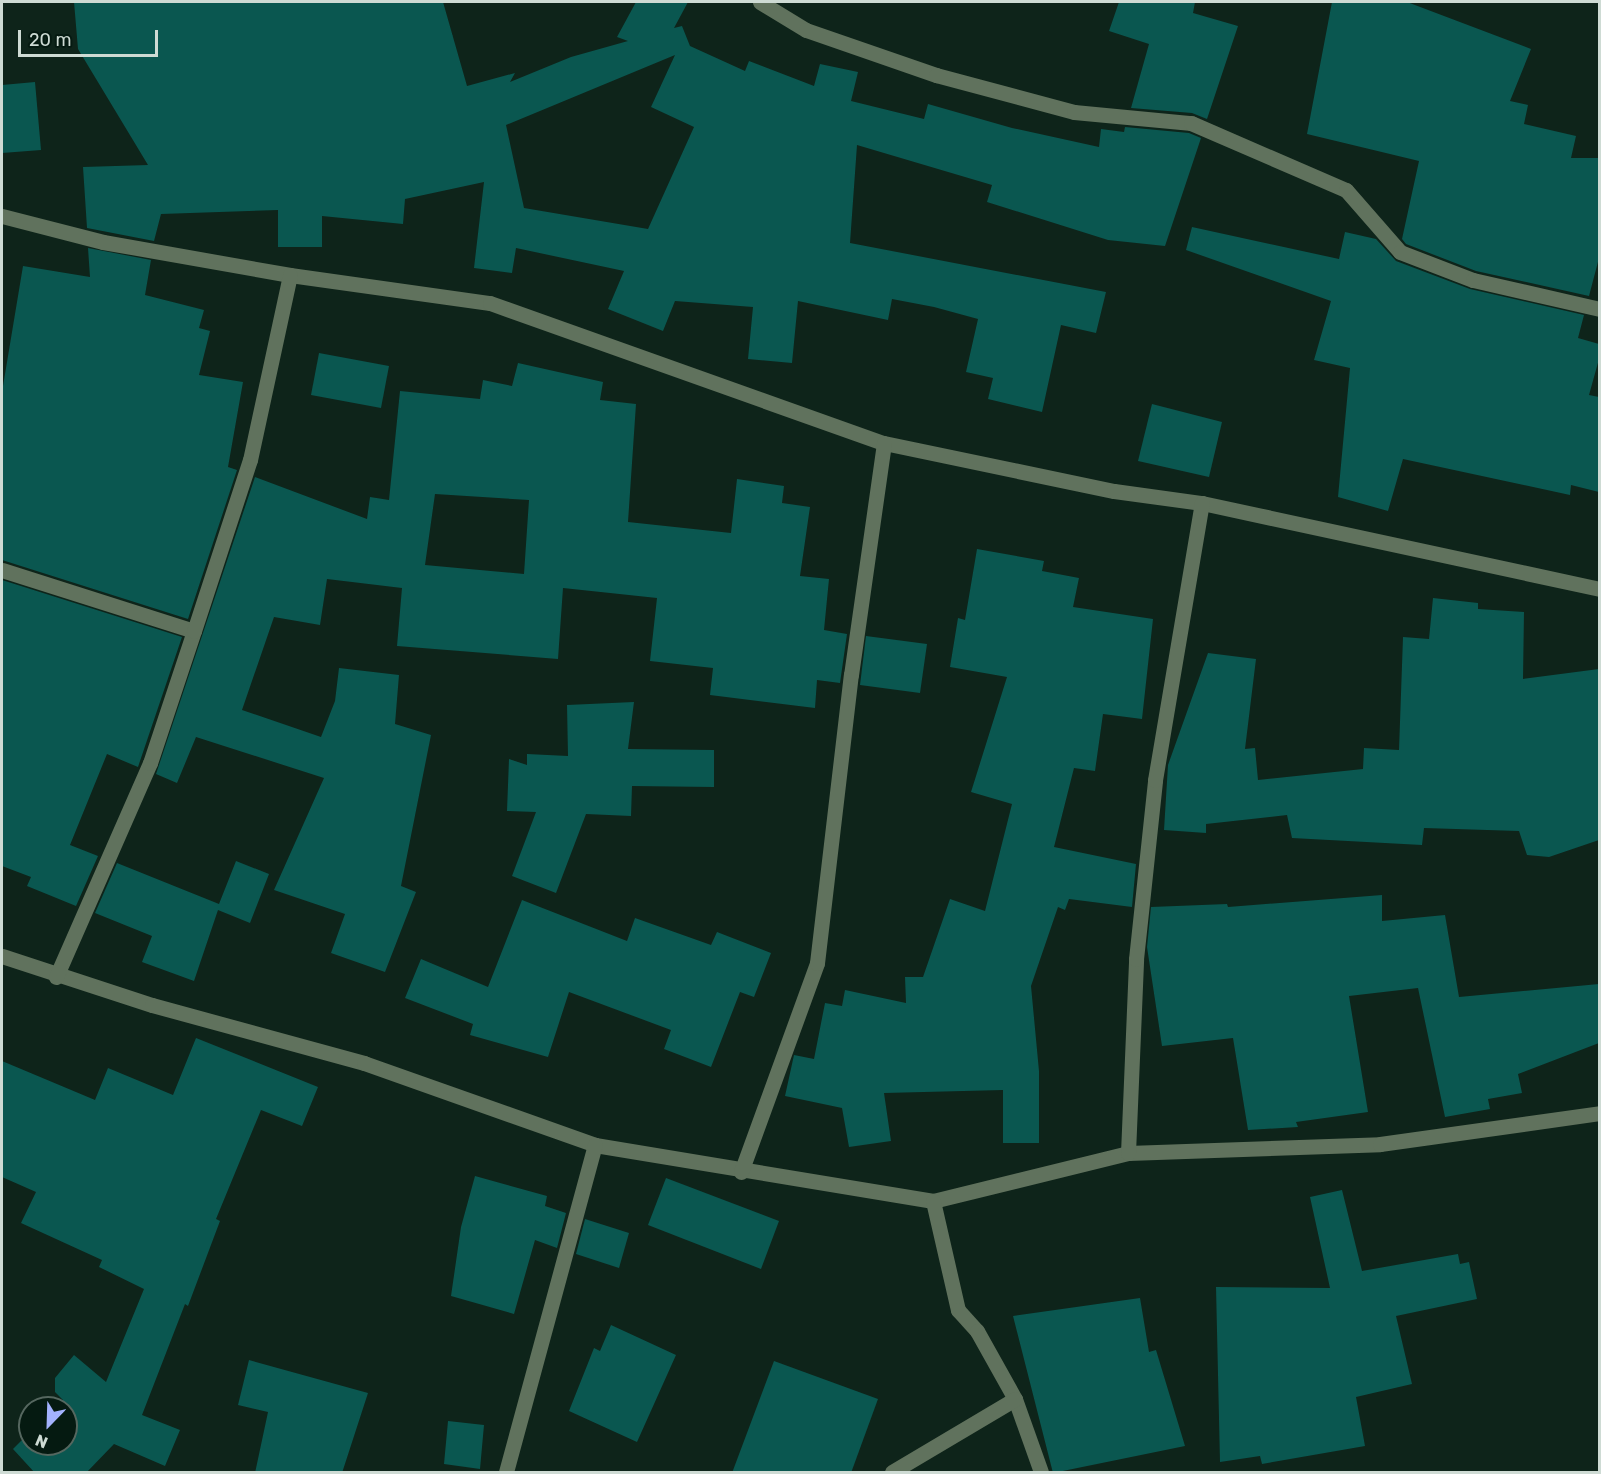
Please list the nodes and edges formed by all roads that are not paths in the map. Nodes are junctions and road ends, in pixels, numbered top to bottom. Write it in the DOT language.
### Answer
graph roads {
  1 [pos="760,2"];
  2 [pos="2,216"];
  3 [pos="290,275"];
  4 [pos="1599,309"];
  5 [pos="884,443"];
  6 [pos="1202,503"];
  7 [pos="2,570"];
  8 [pos="1599,589"];
  9 [pos="194,631"];
  10 [pos="2,956"];
  11 [pos="56,977"];
  12 [pos="1599,1113"];
  13 [pos="595,1144"];
  14 [pos="1128,1153"];
  15 [pos="741,1172"];
  16 [pos="933,1201"];
  17 [pos="1015,1399"];
  18 [pos="506,1473"];
  19 [pos="892,1473"];
  20 [pos="1041,1473"];
  1 -- 4 [label="street"];
  2 -- 3 [label="street"];
  3 -- 5 [label="street"];
  3 -- 9 [label="street"];
  5 -- 6 [label="street"];
  5 -- 15 [label="street"];
  6 -- 8 [label="street"];
  6 -- 14 [label="street"];
  7 -- 9 [label="street"];
  9 -- 11 [label="street"];
  10 -- 11 [label="street"];
  11 -- 13 [label="street"];
  12 -- 14 [label="street"];
  13 -- 15 [label="street"];
  13 -- 18 [label="street"];
  14 -- 16 [label="street"];
  15 -- 16 [label="street"];
  16 -- 17 [label="street"];
  17 -- 19 [label="street"];
  17 -- 20 [label="street"];
}
